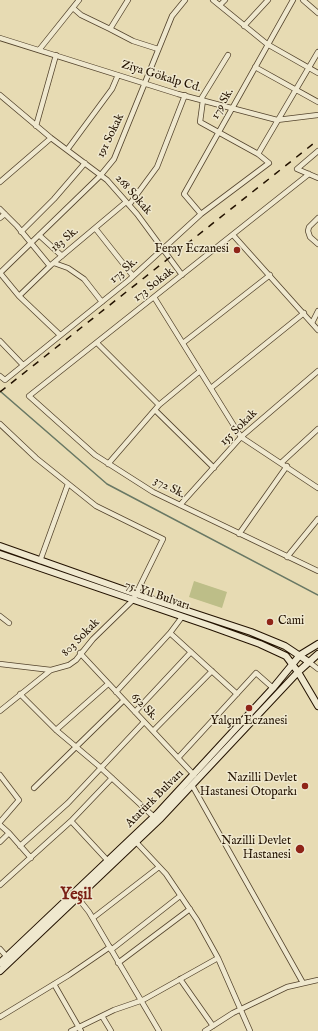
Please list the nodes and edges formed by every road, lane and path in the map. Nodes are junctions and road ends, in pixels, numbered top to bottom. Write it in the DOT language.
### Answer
graph roads {
  1 [pos="79,0"];
  2 [pos="128,0"];
  3 [pos="185,0"];
  4 [pos="213,0"];
  5 [pos="225,0"];
  6 [pos="268,0"];
  7 [pos="293,0"];
  8 [pos="305,1"];
  9 [pos="220,5"];
  10 [pos="73,8"];
  11 [pos="318,13"];
  12 [pos="244,26"];
  13 [pos="110,30"];
  14 [pos="0,38"];
  15 [pos="267,44"];
  16 [pos="158,49"];
  17 [pos="39,50"];
  18 [pos="318,52"];
  19 [pos="228,54"];
  20 [pos="56,55"];
  21 [pos="255,67"];
  22 [pos="308,68"];
  23 [pos="318,73"];
  24 [pos="118,75"];
  25 [pos="146,83"];
  26 [pos="296,89"];
  27 [pos="0,95"];
  28 [pos="185,96"];
  29 [pos="202,100"];
  30 [pos="318,102"];
  31 [pos="232,108"];
  32 [pos="318,114"];
  33 [pos="277,120"];
  34 [pos="36,126"];
  35 [pos="218,133"];
  36 [pos="51,138"];
  37 [pos="67,150"];
  38 [pos="318,151"];
  39 [pos="258,154"];
  40 [pos="85,163"];
  41 [pos="309,174"];
  42 [pos="100,176"];
  43 [pos="318,178"];
  44 [pos="1,179"];
  45 [pos="128,203"];
  46 [pos="0,209"];
  47 [pos="6,214"];
  48 [pos="201,214"];
  49 [pos="0,218"];
  50 [pos="318,218"];
  51 [pos="94,228"];
  52 [pos="21,232"];
  53 [pos="39,235"];
  54 [pos="233,235"];
  55 [pos="31,244"];
  56 [pos="318,244"];
  57 [pos="163,249"];
  58 [pos="62,256"];
  59 [pos="52,264"];
  60 [pos="0,273"];
  61 [pos="270,274"];
  62 [pos="134,276"];
  63 [pos="182,276"];
  64 [pos="19,296"];
  65 [pos="154,298"];
  66 [pos="102,302"];
  67 [pos="318,311"];
  68 [pos="304,313"];
  69 [pos="318,318"];
  70 [pos="312,323"];
  71 [pos="318,330"];
  72 [pos="60,335"];
  73 [pos="0,341"];
  74 [pos="97,343"];
  75 [pos="183,343"];
  76 [pos="23,365"];
  77 [pos="318,371"];
  78 [pos="200,372"];
  79 [pos="0,376"];
  80 [pos="211,388"];
  81 [pos="29,396"];
  82 [pos="159,405"];
  83 [pos="155,410"];
  84 [pos="0,424"];
  85 [pos="318,429"];
  86 [pos="242,437"];
  87 [pos="281,463"];
  88 [pos="108,464"];
  89 [pos="287,466"];
  90 [pos="214,468"];
  91 [pos="68,484"];
  92 [pos="318,488"];
  93 [pos="180,505"];
  94 [pos="318,519"];
  95 [pos="239,534"];
  96 [pos="0,546"];
  97 [pos="0,554"];
  98 [pos="287,557"];
  99 [pos="40,561"];
  100 [pos="318,571"];
  101 [pos="134,597"];
  102 [pos="0,616"];
  103 [pos="182,617"];
  104 [pos="9,623"];
  105 [pos="170,633"];
  106 [pos="318,644"];
  107 [pos="191,652"];
  108 [pos="80,653"];
  109 [pos="318,654"];
  110 [pos="300,655"];
  111 [pos="309,662"];
  112 [pos="0,664"];
  113 [pos="292,664"];
  114 [pos="318,669"];
  115 [pos="51,670"];
  116 [pos="212,671"];
  117 [pos="298,672"];
  118 [pos="108,684"];
  119 [pos="273,688"];
  120 [pos="116,692"];
  121 [pos="20,694"];
  122 [pos="237,694"];
  123 [pos="124,700"];
  124 [pos="318,706"];
  125 [pos="0,711"];
  126 [pos="135,712"];
  127 [pos="144,722"];
  128 [pos="56,730"];
  129 [pos="153,731"];
  130 [pos="76,746"];
  131 [pos="178,758"];
  132 [pos="100,767"];
  133 [pos="0,775"];
  134 [pos="194,775"];
  135 [pos="112,778"];
  136 [pos="192,785"];
  137 [pos="34,788"];
  138 [pos="154,817"];
  139 [pos="71,821"];
  140 [pos="0,824"];
  141 [pos="8,834"];
  142 [pos="0,842"];
  143 [pos="136,842"];
  144 [pos="20,846"];
  145 [pos="31,858"];
  146 [pos="108,861"];
  147 [pos="159,867"];
  148 [pos="0,886"];
  149 [pos="180,896"];
  150 [pos="78,898"];
  151 [pos="190,909"];
  152 [pos="93,918"];
  153 [pos="0,949"];
  154 [pos="110,949"];
  155 [pos="7,957"];
  156 [pos="218,958"];
  157 [pos="0,963"];
  158 [pos="118,963"];
  159 [pos="0,971"];
  160 [pos="180,979"];
  161 [pos="318,980"];
  162 [pos="303,983"];
  163 [pos="54,984"];
  164 [pos="140,1001"];
  165 [pos="240,1009"];
  166 [pos="102,1016"];
  167 [pos="0,1017"];
  168 [pos="213,1026"];
  169 [pos="80,1029"];
  170 [pos="71,1031"];
  171 [pos="111,1031"];
  172 [pos="159,1031"];
  173 [pos="205,1031"];
  174 [pos="250,1031"];
  1 -- 10 [label="street"];
  2 -- 13 [label="street"];
  3 -- 16 [label="street, 191 Sokak"];
  4 -- 9 [label="street"];
  5 -- 9 [label="street"];
  6 -- 12 [label="street"];
  7 -- 15 [label="street, 179 Sk."];
  8 -- 11 [label="street"];
  9 -- 12 [label="street"];
  10 -- 13 [label="street"];
  10 -- 17 [label="street"];
  12 -- 15 [label="street"];
  13 -- 16 [label="street"];
  14 -- 17 [label="street, Ziya Gökalp Cd."];
  15 -- 21 [label="street, 179 Sk."];
  15 -- 22 [label="street"];
  16 -- 25 [label="street, 191 Sokak"];
  17 -- 20 [label="street, Ziya Gökalp Cd."];
  18 -- 22 [label="street"];
  19 -- 29 [label="street"];
  20 -- 24 [label="street, Ziya Gökalp Cd."];
  20 -- 34 [label="street"];
  21 -- 26 [label="street"];
  21 -- 31 [label="street, 179 Sk."];
  22 -- 23 [label="street"];
  22 -- 26 [label="street"];
  24 -- 25 [label="street, Ziya Gökalp Cd."];
  24 -- 37 [label="street"];
  25 -- 28 [label="street, Ziya Gökalp Cd."];
  25 -- 42 [label="street, 191 Sokak"];
  26 -- 30 [label="street"];
  26 -- 33 [label="street"];
  27 -- 34 [label="street, 268 Sokak"];
  28 -- 29 [label="street, Ziya Gökalp Cd."];
  28 -- 45 [label="street, 183 Sk."];
  29 -- 31 [label="street, Ziya Gökalp Cd."];
  29 -- 35 [label="street"];
  31 -- 33 [label="street, Ziya Gökalp Cd."];
  31 -- 35 [label="street, 179 Sk."];
  32 -- 33 [label="street, Ziya Gökalp Cd."];
  33 -- 39 [label="street"];
  34 -- 36 [label="street, 268 Sokak"];
  35 -- 39 [label="street"];
  35 -- 48 [label="street, 179 Sk."];
  36 -- 37 [label="street, 268 Sokak"];
  36 -- 44 [label="street"];
  37 -- 40 [label="street, 268 Sokak"];
  38 -- 41 [label="street"];
  39 -- 48 [label="street, 173 Sk."];
  40 -- 42 [label="street, 268 Sokak"];
  40 -- 52 [label="street"];
  41 -- 43 [label="street"];
  41 -- 54 [label="street, 173 Sokak"];
  42 -- 45 [label="street, 268 Sokak"];
  42 -- 53 [label="street, 191 Sokak"];
  45 -- 51 [label="street, 183 Sk."];
  45 -- 57 [label="street, 268 Sokak"];
  46 -- 47 [label="street"];
  47 -- 49 [label="street"];
  47 -- 52 [label="street"];
  48 -- 57 [label="street, 173 Sk."];
  50 -- 56 [label="street"];
  51 -- 58 [label="street, 183 Sk."];
  51 -- 62 [label="street"];
  52 -- 55 [label="street"];
  53 -- 55 [label="street, 191 Sokak"];
  53 -- 58 [label="street"];
  54 -- 61 [label="street"];
  54 -- 63 [label="street, 173 Sokak"];
  55 -- 59 [label="street"];
  55 -- 60 [label="street, 191 Sokak"];
  57 -- 62 [label="street, 173 Sk."];
  57 -- 63 [label="street, 268 Sokak"];
  58 -- 59 [label="street, 183 Sk."];
  59 -- 64 [label="street, 183 Sk."];
  59 -- 66 [label="street"];
  60 -- 64 [label="street"];
  61 -- 68 [label="street"];
  61 -- 75 [label="street"];
  62 -- 66 [label="street, 173 Sk."];
  63 -- 65 [label="street, 173 Sokak"];
  64 -- 72 [label="street"];
  65 -- 74 [label="street, 173 Sokak"];
  65 -- 75 [label="street"];
  66 -- 72 [label="street, 173 Sk."];
  67 -- 70 [label="street"];
  68 -- 70 [label="street"];
  68 -- 80 [label="street"];
  69 -- 70 [label="street"];
  70 -- 71 [label="street"];
  72 -- 76 [label="street, 173 Sk."];
  73 -- 76 [label="street"];
  74 -- 81 [label="street, 173 Sokak"];
  74 -- 82 [label="street"];
  75 -- 78 [label="street"];
  76 -- 79 [label="street, 173 Sk."];
  77 -- 86 [label="street, 155 Sokak"];
  78 -- 80 [label="street"];
  78 -- 82 [label="street"];
  80 -- 86 [label="street"];
  81 -- 88 [label="street, 372 Sk."];
  82 -- 83 [label="street"];
  83 -- 88 [label="street"];
  83 -- 90 [label="street"];
  84 -- 91 [label="street"];
  85 -- 87 [label="street"];
  86 -- 87 [label="street"];
  86 -- 90 [label="street, 155 Sokak"];
  87 -- 89 [label="street"];
  88 -- 93 [label="street, 372 Sk."];
  89 -- 92 [label="street"];
  89 -- 95 [label="street"];
  90 -- 93 [label="street, 155 Sokak"];
  91 -- 99 [label="street"];
  91 -- 101 [label="street, 803 Sokak"];
  93 -- 95 [label="street, 372 Sk."];
  94 -- 98 [label="street"];
  95 -- 98 [label="street, 372 Sk."];
  96 -- 99 [label="main road, 75. Yıl Bulvarı"];
  97 -- 101 [label="main road, 75. Yıl Bulvarı"];
  98 -- 100 [label="street, 372 Sk."];
  99 -- 101 [label="main road, 75. Yıl Bulvarı"];
  101 -- 103 [label="main road, 75. Yıl Bulvarı"];
  101 -- 108 [label="street, 803 Sokak"];
  101 -- 110 [label="main road, 75. Yıl Bulvarı"];
  102 -- 104 [label="street"];
  103 -- 105 [label="street"];
  103 -- 113 [label="main road, 75. Yıl Bulvarı"];
  105 -- 107 [label="street"];
  105 -- 120 [label="street"];
  106 -- 110 [label="main road, Atatürk Bulvarı"];
  107 -- 116 [label="street"];
  107 -- 126 [label="street"];
  108 -- 115 [label="street, 803 Sokak"];
  108 -- 118 [label="street, 652 Sk."];
  109 -- 111 [label="main road, Atatürk Bulvarı"];
  110 -- 111 [label="main road, 75. Yıl Bulvarı"];
  110 -- 113 [label="main road, Atatürk Bulvarı"];
  111 -- 114 [label="street"];
  111 -- 117 [label="main road, Atatürk Bulvarı"];
  112 -- 115 [label="street"];
  113 -- 117 [label="main road, 75. Yıl Bulvarı"];
  113 -- 119 [label="main road, Atatürk Bulvarı"];
  115 -- 121 [label="street, 803 Sokak"];
  116 -- 122 [label="street"];
  116 -- 129 [label="street"];
  117 -- 124 [label="main road, 75. Yıl Bulvarı"];
  117 -- 136 [label="main road, Atatürk Bulvarı"];
  118 -- 120 [label="street, 652 Sk."];
  118 -- 128 [label="street"];
  119 -- 122 [label="street"];
  119 -- 134 [label="main road, Atatürk Bulvarı"];
  120 -- 123 [label="street, 652 Sk."];
  121 -- 125 [label="street, 803 Sokak"];
  121 -- 128 [label="street"];
  122 -- 131 [label="street"];
  123 -- 126 [label="street, 652 Sk."];
  123 -- 130 [label="street"];
  126 -- 127 [label="street, 652 Sk."];
  127 -- 129 [label="street, 652 Sk."];
  127 -- 132 [label="street"];
  128 -- 130 [label="street"];
  129 -- 131 [label="street, 652 Sk."];
  130 -- 132 [label="street"];
  130 -- 137 [label="street"];
  131 -- 134 [label="street, 652 Sk."];
  132 -- 135 [label="street"];
  132 -- 144 [label="street"];
  133 -- 140 [label="street"];
  134 -- 138 [label="main road, Atatürk Bulvarı"];
  135 -- 138 [label="street"];
  135 -- 139 [label="street"];
  136 -- 143 [label="main road, Atatürk Bulvarı"];
  136 -- 162 [label="street"];
  138 -- 146 [label="main road, Atatürk Bulvarı"];
  139 -- 145 [label="street"];
  139 -- 146 [label="street"];
  140 -- 141 [label="street"];
  141 -- 142 [label="street"];
  141 -- 144 [label="street"];
  143 -- 147 [label="street"];
  143 -- 150 [label="main road, Atatürk Bulvarı"];
  144 -- 145 [label="street"];
  145 -- 148 [label="street"];
  146 -- 155 [label="main road, Atatürk Bulvarı"];
  147 -- 149 [label="street"];
  147 -- 152 [label="street"];
  149 -- 151 [label="street"];
  149 -- 154 [label="street"];
  150 -- 152 [label="street"];
  150 -- 159 [label="main road, Atatürk Bulvarı"];
  151 -- 156 [label="street"];
  151 -- 158 [label="street"];
  152 -- 154 [label="street"];
  153 -- 155 [label="street"];
  154 -- 158 [label="street"];
  154 -- 163 [label="street"];
  155 -- 157 [label="main road, Atatürk Bulvarı"];
  156 -- 160 [label="street"];
  156 -- 165 [label="street"];
  158 -- 164 [label="street"];
  160 -- 164 [label="street"];
  160 -- 168 [label="street"];
  161 -- 162 [label="street"];
  162 -- 165 [label="street"];
  163 -- 167 [label="street"];
  163 -- 169 [label="street"];
  164 -- 166 [label="street"];
  164 -- 172 [label="street"];
  165 -- 168 [label="street"];
  165 -- 174 [label="street"];
  166 -- 169 [label="street"];
  166 -- 171 [label="street"];
  168 -- 173 [label="street"];
  169 -- 170 [label="street"];
}
